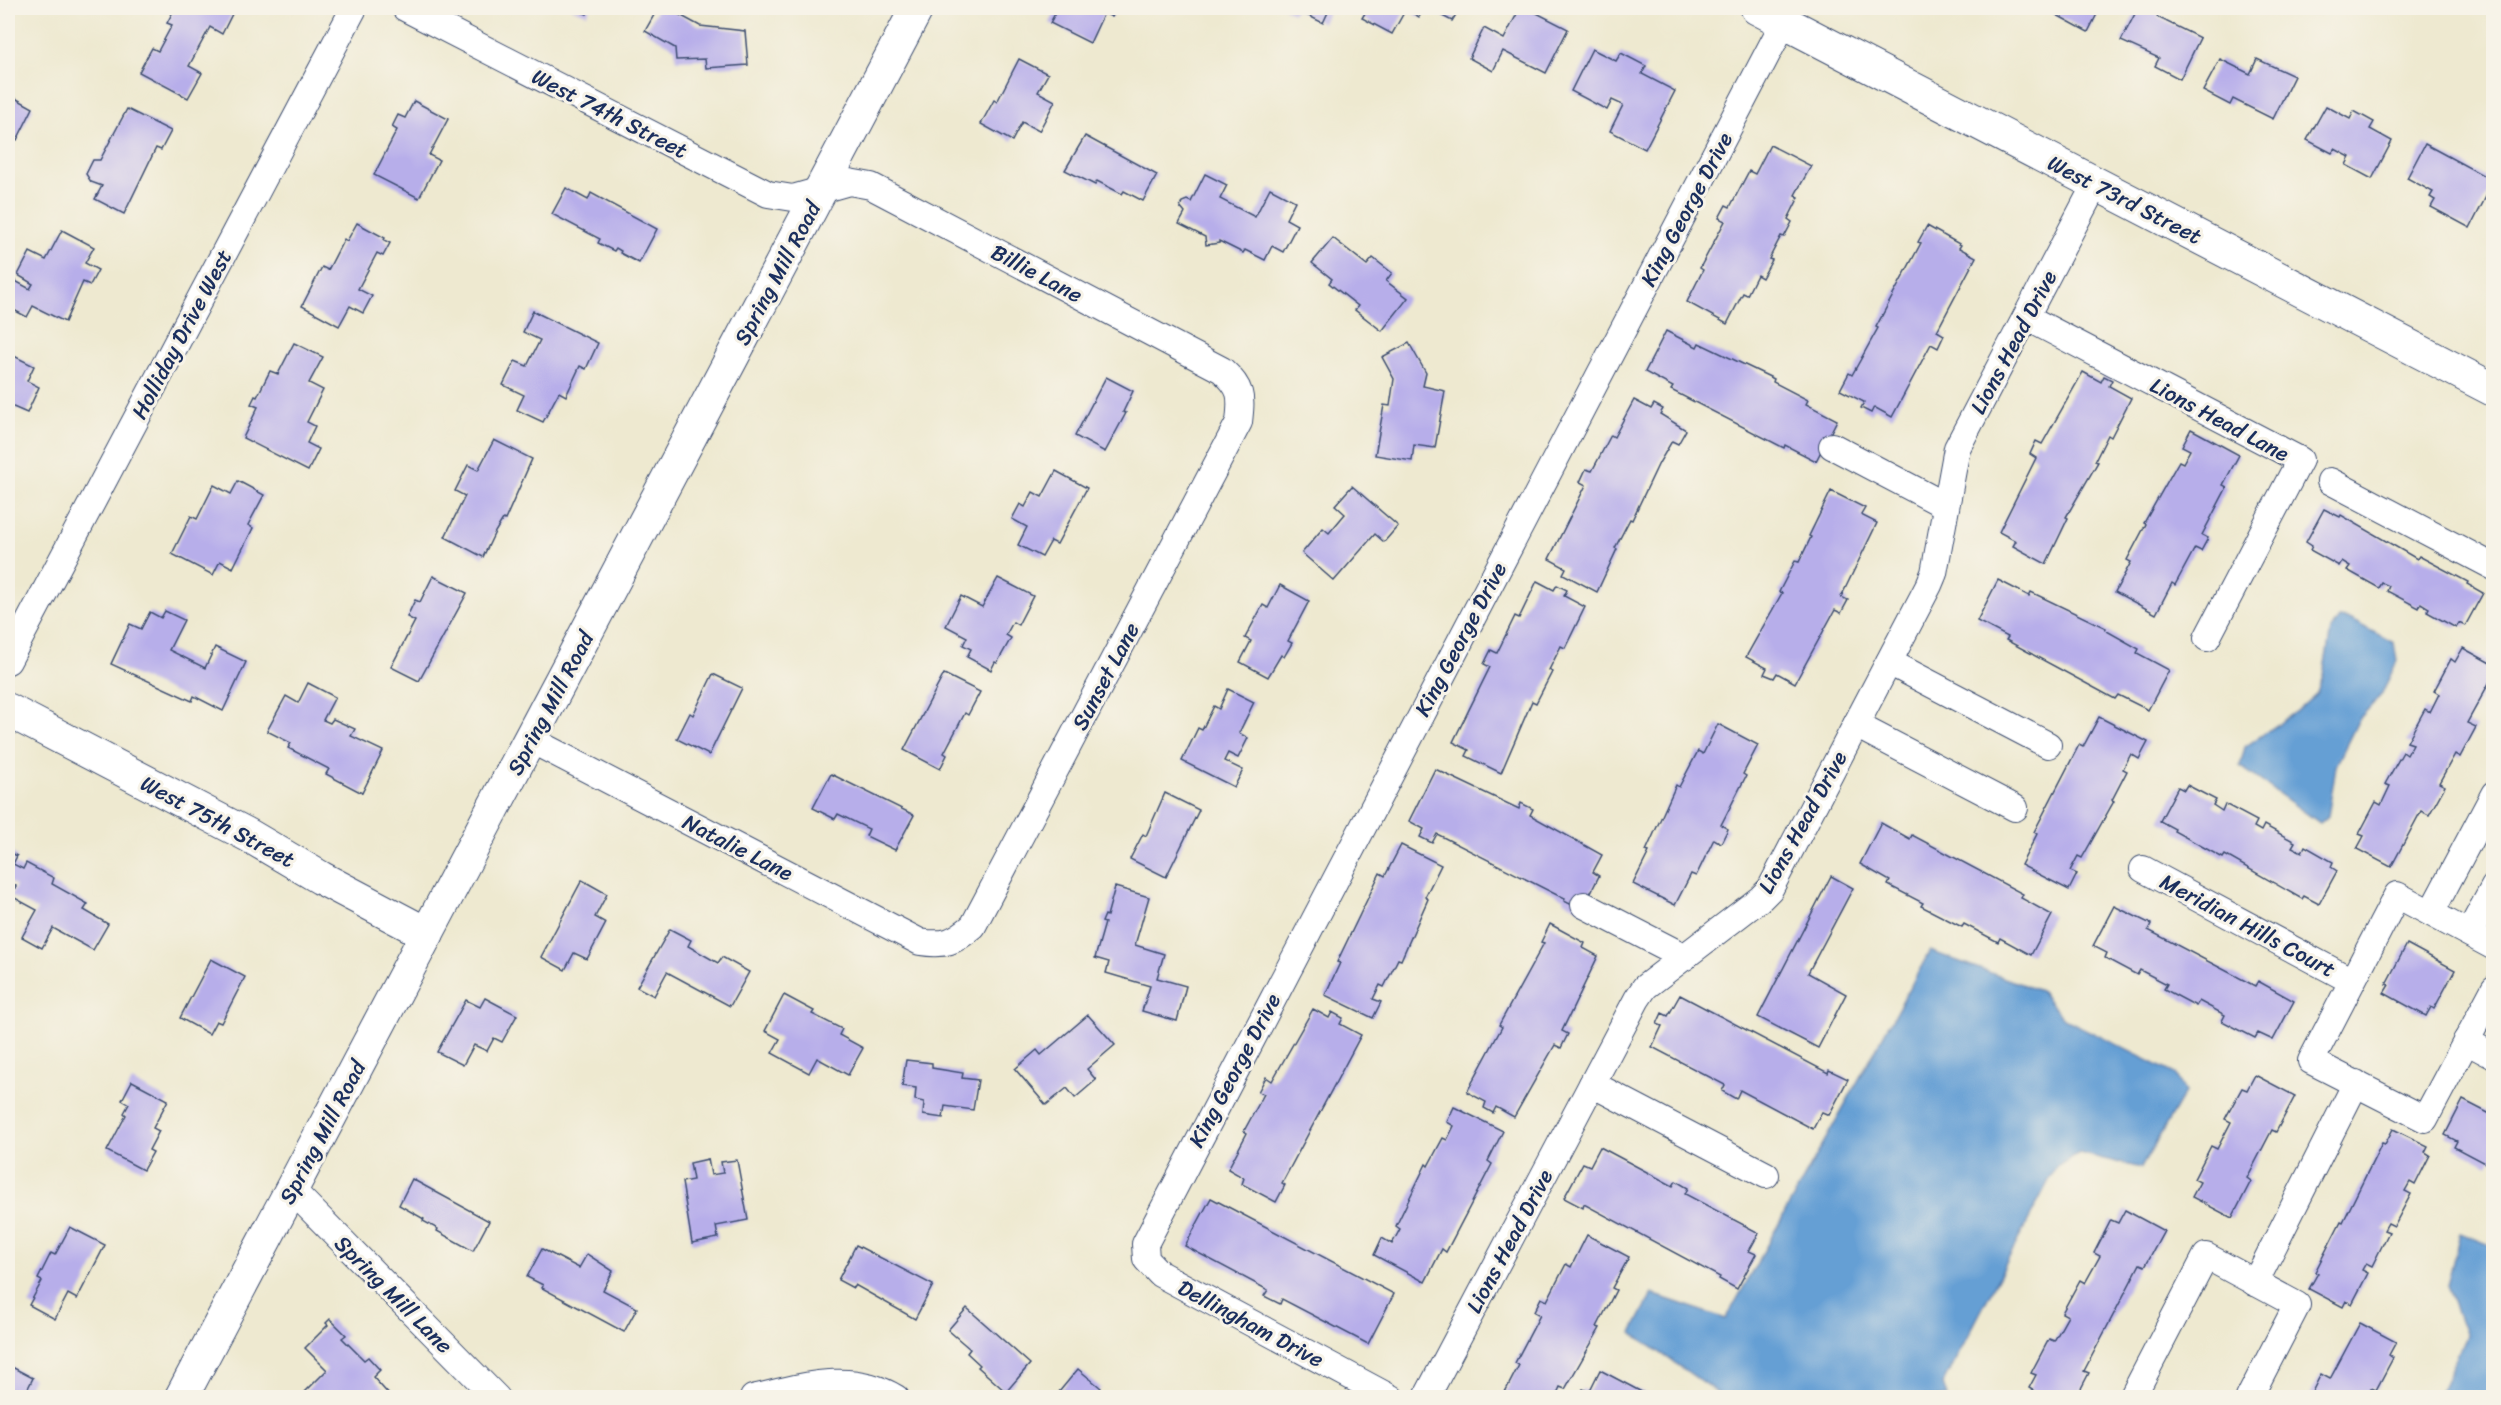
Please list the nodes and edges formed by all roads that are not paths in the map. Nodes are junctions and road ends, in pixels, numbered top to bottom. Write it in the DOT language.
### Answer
graph roads {
  1 [pos="354,8"];
  2 [pos="405,8"];
  3 [pos="917,8"];
  4 [pos="1771,15"];
  5 [pos="2096,183"];
  6 [pos="820,191"];
  7 [pos="2026,317"];
  8 [pos="2493,390"];
  9 [pos="1241,395"];
  10 [pos="1832,446"];
  11 [pos="2330,481"];
  12 [pos="1946,506"];
  13 [pos="2493,567"];
  14 [pos="2207,638"];
  15 [pos="8,661"];
  16 [pos="1889,662"];
  17 [pos="8,710"];
  18 [pos="1856,725"];
  19 [pos="531,740"];
  20 [pos="2048,746"];
  21 [pos="2493,794"];
  22 [pos="2015,808"];
  23 [pos="2143,869"];
  24 [pos="2493,886"];
  25 [pos="1584,905"];
  26 [pos="2430,913"];
  27 [pos="2469,933"];
  28 [pos="427,934"];
  29 [pos="947,942"];
  30 [pos="2493,947"];
  31 [pos="1685,957"];
  32 [pos="2352,981"];
  33 [pos="2493,989"];
  34 [pos="2466,1041"];
  35 [pos="2493,1056"];
  36 [pos="2356,1083"];
  37 [pos="1592,1084"];
  38 [pos="1766,1175"];
  39 [pos="292,1190"];
  40 [pos="1146,1259"];
  41 [pos="2255,1283"];
  42 [pos="181,1398"];
  43 [pos="497,1398"];
  44 [pos="753,1398"];
  45 [pos="896,1398"];
  46 [pos="1391,1398"];
  47 [pos="1426,1398"];
  48 [pos="2132,1398"];
  49 [pos="2249,1398"];
  1 -- 15 [label="street, Holliday Drive West"];
  2 -- 6 [label="street, West 74th Street"];
  3 -- 6 [label="street, Spring Mill Road"];
  4 -- 5 [label="street, West 73rd Street"];
  4 -- 40 [label="street, King George Drive"];
  5 -- 7 [label="street, Lions Head Drive"];
  5 -- 8 [label="street, West 73rd Street"];
  6 -- 9 [label="street, Billie Lane"];
  6 -- 19 [label="street, Spring Mill Road"];
  7 -- 12 [label="street, Lions Head Drive"];
  7 -- 14 [label="street, Lions Head Lane"];
  9 -- 29 [label="street, Sunset Lane"];
  10 -- 12 [label="street"];
  11 -- 13 [label="street"];
  12 -- 16 [label="street, Lions Head Drive"];
  16 -- 18 [label="street, Lions Head Drive"];
  16 -- 20 [label="street"];
  17 -- 28 [label="street, West 75th Street"];
  18 -- 22 [label="street, Lions Head Drive"];
  18 -- 31 [label="street, Lions Head Drive"];
  19 -- 28 [label="street, Spring Mill Road"];
  19 -- 29 [label="street, Natalie Lane"];
  21 -- 26 [label="street"];
  23 -- 32 [label="street, Meridian Hills Court"];
  24 -- 27 [label="street"];
  25 -- 31 [label="street"];
  26 -- 27 [label="street, Meridian Hills Court"];
  26 -- 32 [label="street, Meridian Hills Court"];
  27 -- 30 [label="street, Meridian Hills Court"];
  28 -- 39 [label="street, Spring Mill Road"];
  31 -- 37 [label="street, Lions Head Drive"];
  32 -- 36 [label="street, Meridian Hills Court"];
  33 -- 34 [label="street, Meridian Hills Court"];
  34 -- 35 [label="street"];
  34 -- 36 [label="street, Meridian Hills Court"];
  36 -- 41 [label="street"];
  37 -- 38 [label="street"];
  37 -- 47 [label="street, Lions Head Drive"];
  39 -- 42 [label="street, Spring Mill Road"];
  39 -- 43 [label="street, Spring Mill Lane"];
  40 -- 46 [label="street, Dellingham Drive"];
  41 -- 48 [label="street"];
  41 -- 49 [label="street"];
  44 -- 45 [label="street"];
}
